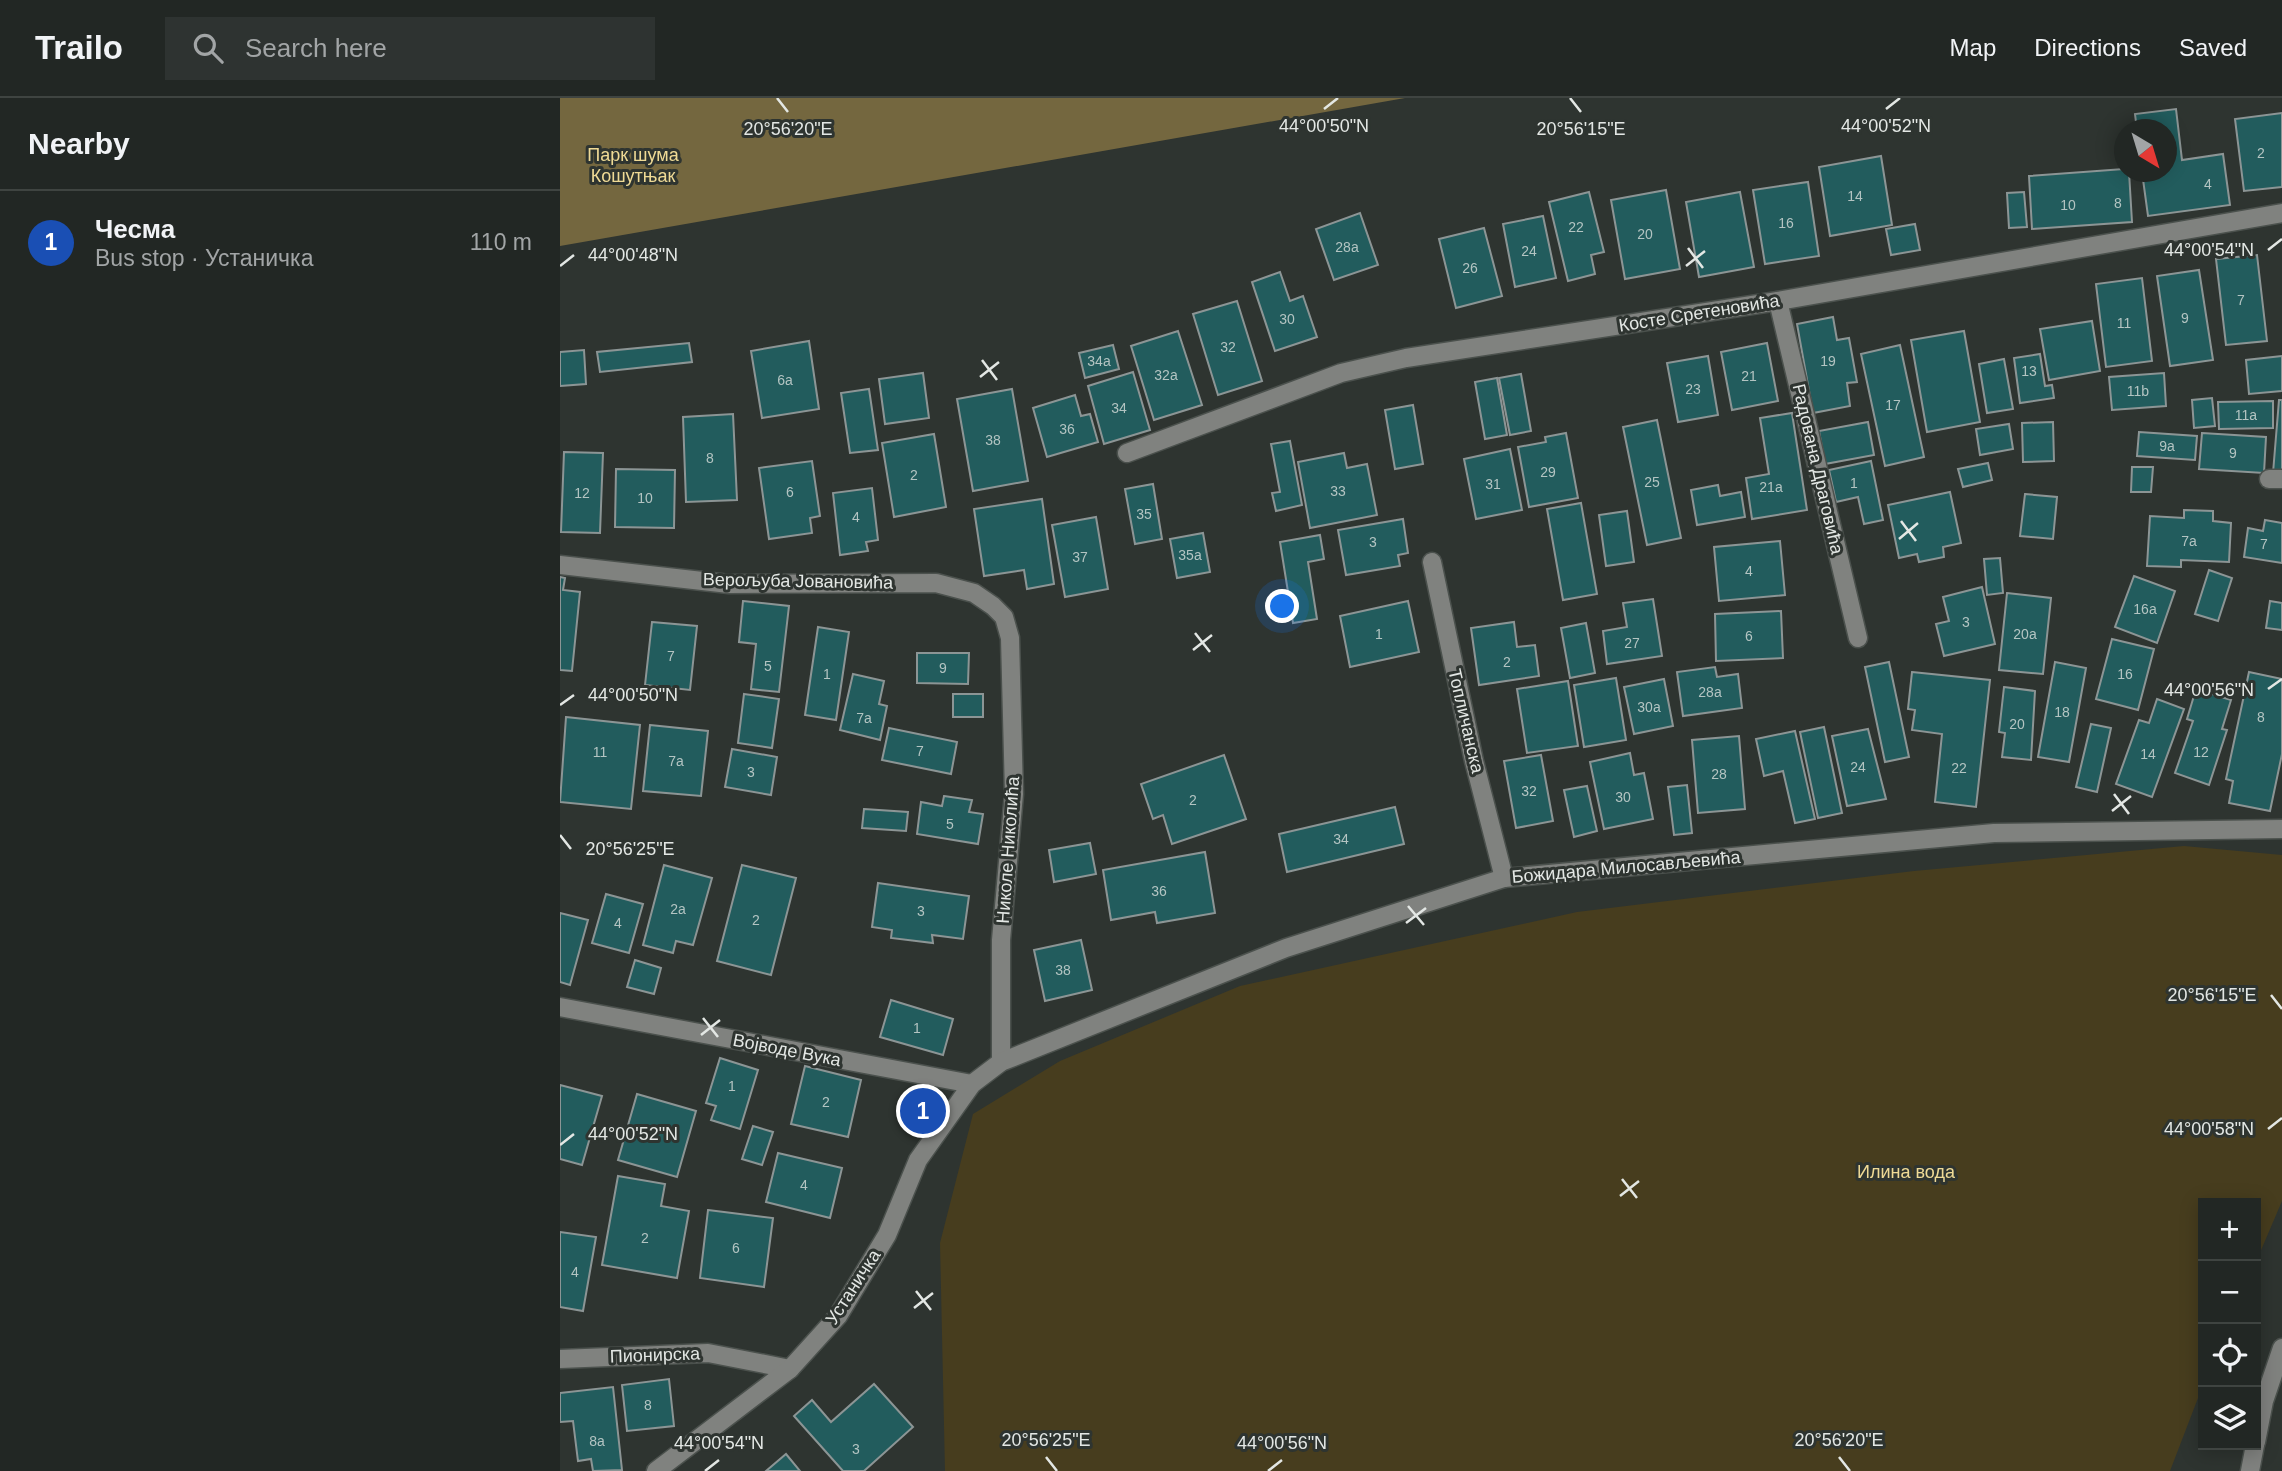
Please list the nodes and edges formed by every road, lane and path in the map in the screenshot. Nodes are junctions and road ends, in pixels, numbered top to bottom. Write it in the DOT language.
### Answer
graph roads {
  1 [pos="2282,213"];
  2 [pos="1778,301"];
  3 [pos="1127,453"];
  4 [pos="1432,562"];
  5 [pos="560,565"];
  6 [pos="1010,638"];
  7 [pos="1858,638"];
  8 [pos="2282,829"];
  9 [pos="1504,878"];
  10 [pos="560,1007"];
  11 [pos="1001,1062"];
  12 [pos="972,1084"];
  13 [pos="2282,1348"];
  14 [pos="560,1359"];
  15 [pos="790,1369"];
  16 [pos="2261,1415"];
  17 [pos="2254,1450"];
  18 [pos="656,1471"];
  19 [pos="2250,1471"];
  1 -- 2 [label="street, Косте Сретеновића"];
  2 -- 3 [label="street, Косте Сретеновића"];
  2 -- 7 [label="street, Радована Драговића"];
  4 -- 9 [label="street, Топличанска"];
  5 -- 6 [label="street, Верољуба Јовановића"];
  6 -- 11 [label="street, Николе Николића"];
  8 -- 9 [label="street, Божидара Милосављевића"];
  9 -- 11 [label="street, Божидара Милосављевића"];
  10 -- 12 [label="street, Војводе Вука"];
  11 -- 12 [label="street, Устаничка"];
  12 -- 15 [label="street, Устаничка"];
  13 -- 16 [label="street"];
  14 -- 15 [label="street, Пионирска"];
  15 -- 18 [label="street, Устаничка"];
  17 -- 19 [label="street"];
}
